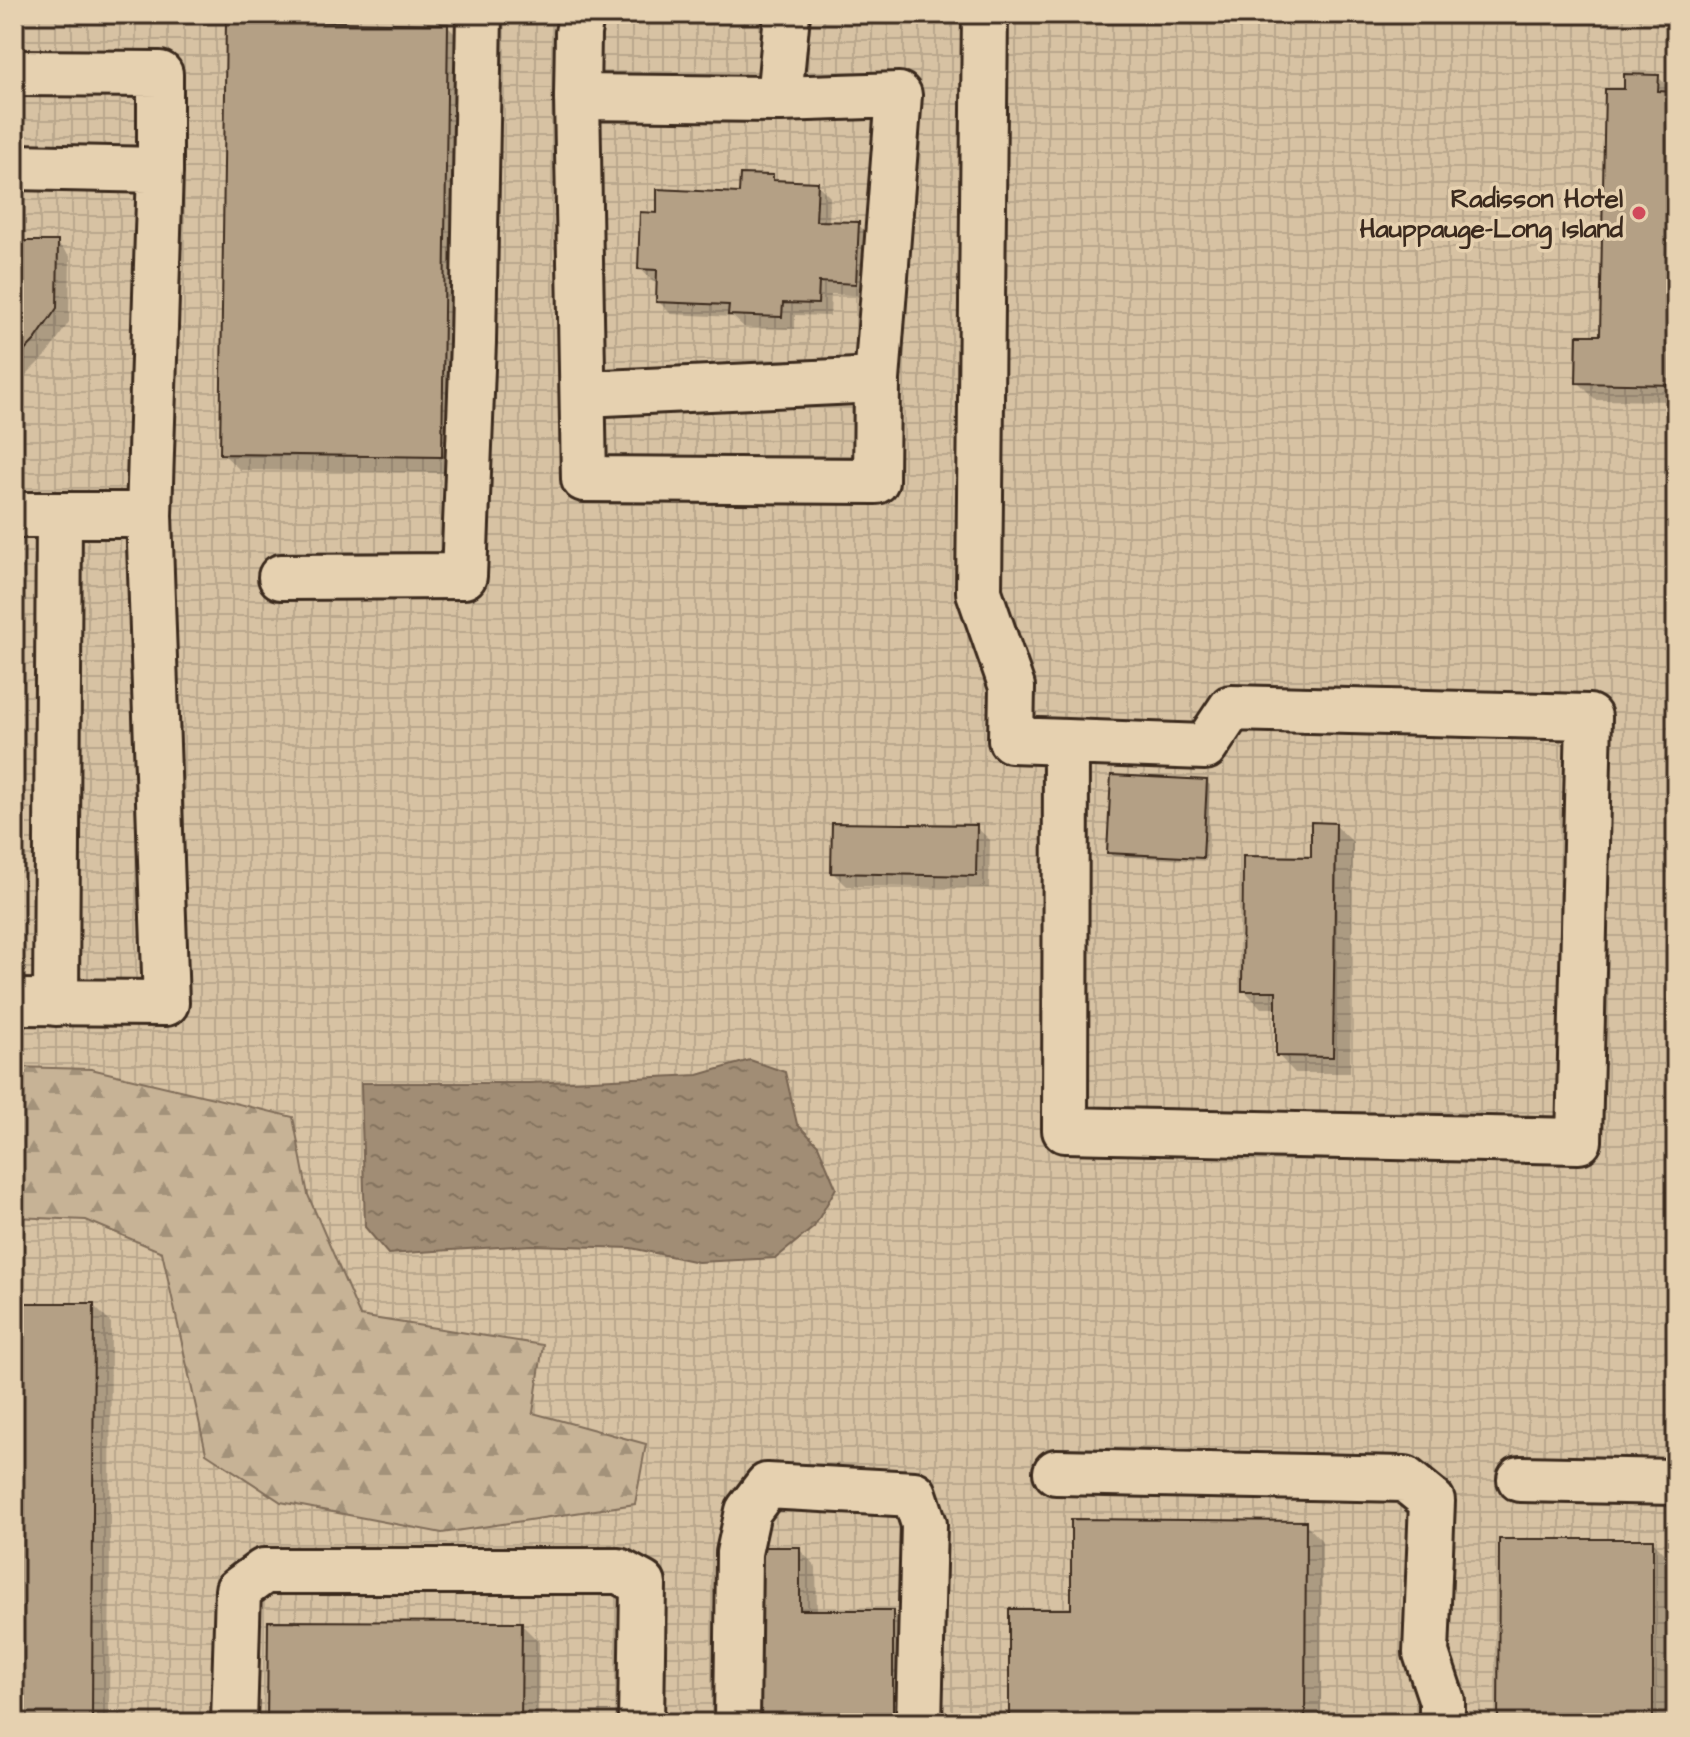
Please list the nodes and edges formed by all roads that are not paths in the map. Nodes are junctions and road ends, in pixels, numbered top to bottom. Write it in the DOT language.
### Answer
graph roads {
  1 [pos="479,14"];
  2 [pos="584,14"];
  3 [pos="787,14"];
  4 [pos="985,14"];
  5 [pos="14,73"];
  6 [pos="577,97"];
  7 [pos="779,99"];
  8 [pos="14,167"];
  9 [pos="160,170"];
  10 [pos="877,380"];
  11 [pos="584,394"];
  12 [pos="14,515"];
  13 [pos="59,515"];
  14 [pos="149,515"];
  15 [pos="281,577"];
  16 [pos="1066,742"];
  17 [pos="35,1002"];
  18 [pos="1056,1472"];
  19 [pos="1520,1479"];
  20 [pos="1676,1482"];
  21 [pos="234,1723"];
  22 [pos="641,1723"];
  23 [pos="737,1723"];
  24 [pos="919,1723"];
  25 [pos="1442,1723"];
  1 -- 15 [label="lane"];
  2 -- 6 [label="lane"];
  3 -- 7 [label="lane"];
  4 -- 16 [label="lane"];
  5 -- 9 [label="lane"];
  6 -- 7 [label="lane"];
  6 -- 11 [label="lane"];
  7 -- 10 [label="lane"];
  8 -- 9 [label="lane"];
  9 -- 14 [label="lane"];
  10 -- 11 [label="lane"];
  10 -- 11 [label="lane"];
  12 -- 13 [label="lane"];
  13 -- 14 [label="lane"];
  13 -- 17 [label="lane"];
  14 -- 17 [label="lane"];
  16 -- 16 [label="lane"];
  18 -- 25 [label="lane"];
  19 -- 20 [label="lane"];
  21 -- 22 [label="lane"];
  23 -- 24 [label="lane"];
}
